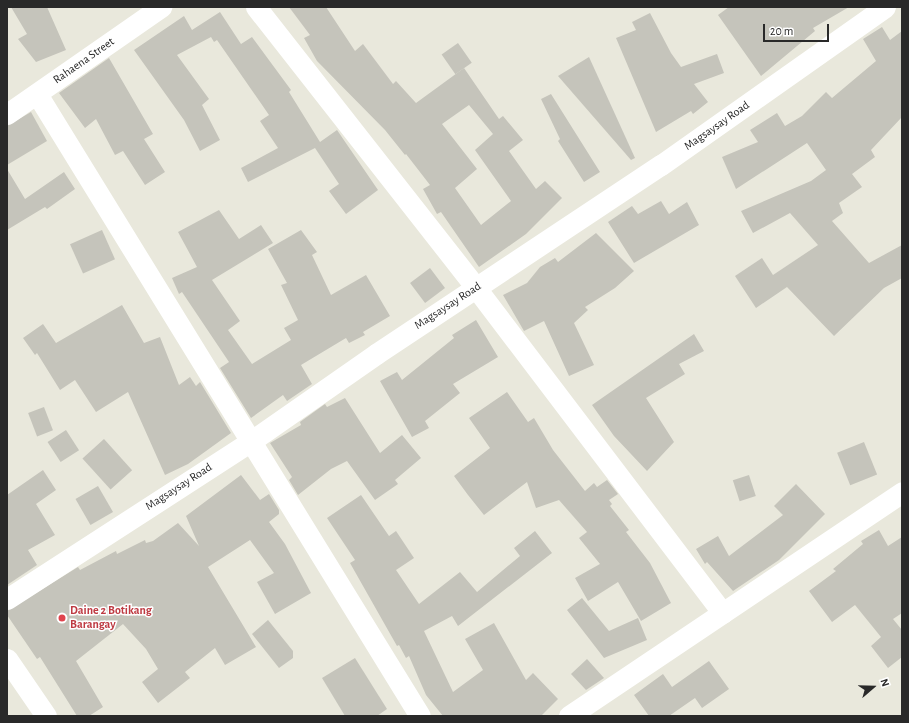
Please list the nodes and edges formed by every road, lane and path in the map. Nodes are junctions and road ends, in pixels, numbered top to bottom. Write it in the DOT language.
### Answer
graph roads {
  1 [pos="161,7"];
  2 [pos="256,7"];
  3 [pos="884,7"];
  4 [pos="37,94"];
  5 [pos="7,114"];
  6 [pos="476,288"];
  7 [pos="250,442"];
  8 [pos="902,492"];
  9 [pos="7,600"];
  10 [pos="723,612"];
  11 [pos="7,659"];
  12 [pos="46,716"];
  13 [pos="420,716"];
  14 [pos="568,716"];
  1 -- 4 [label="street, Rahaena Street"];
  2 -- 6 [label="street"];
  3 -- 6 [label="street, Magsaysay Road"];
  4 -- 5 [label="street, Rahaena Street"];
  4 -- 7 [label="street"];
  6 -- 7 [label="street, Magsaysay Road"];
  6 -- 10 [label="street"];
  7 -- 9 [label="street, Magsaysay Road"];
  7 -- 13 [label="street"];
  8 -- 10 [label="street"];
  10 -- 14 [label="street"];
  11 -- 12 [label="street"];
}
